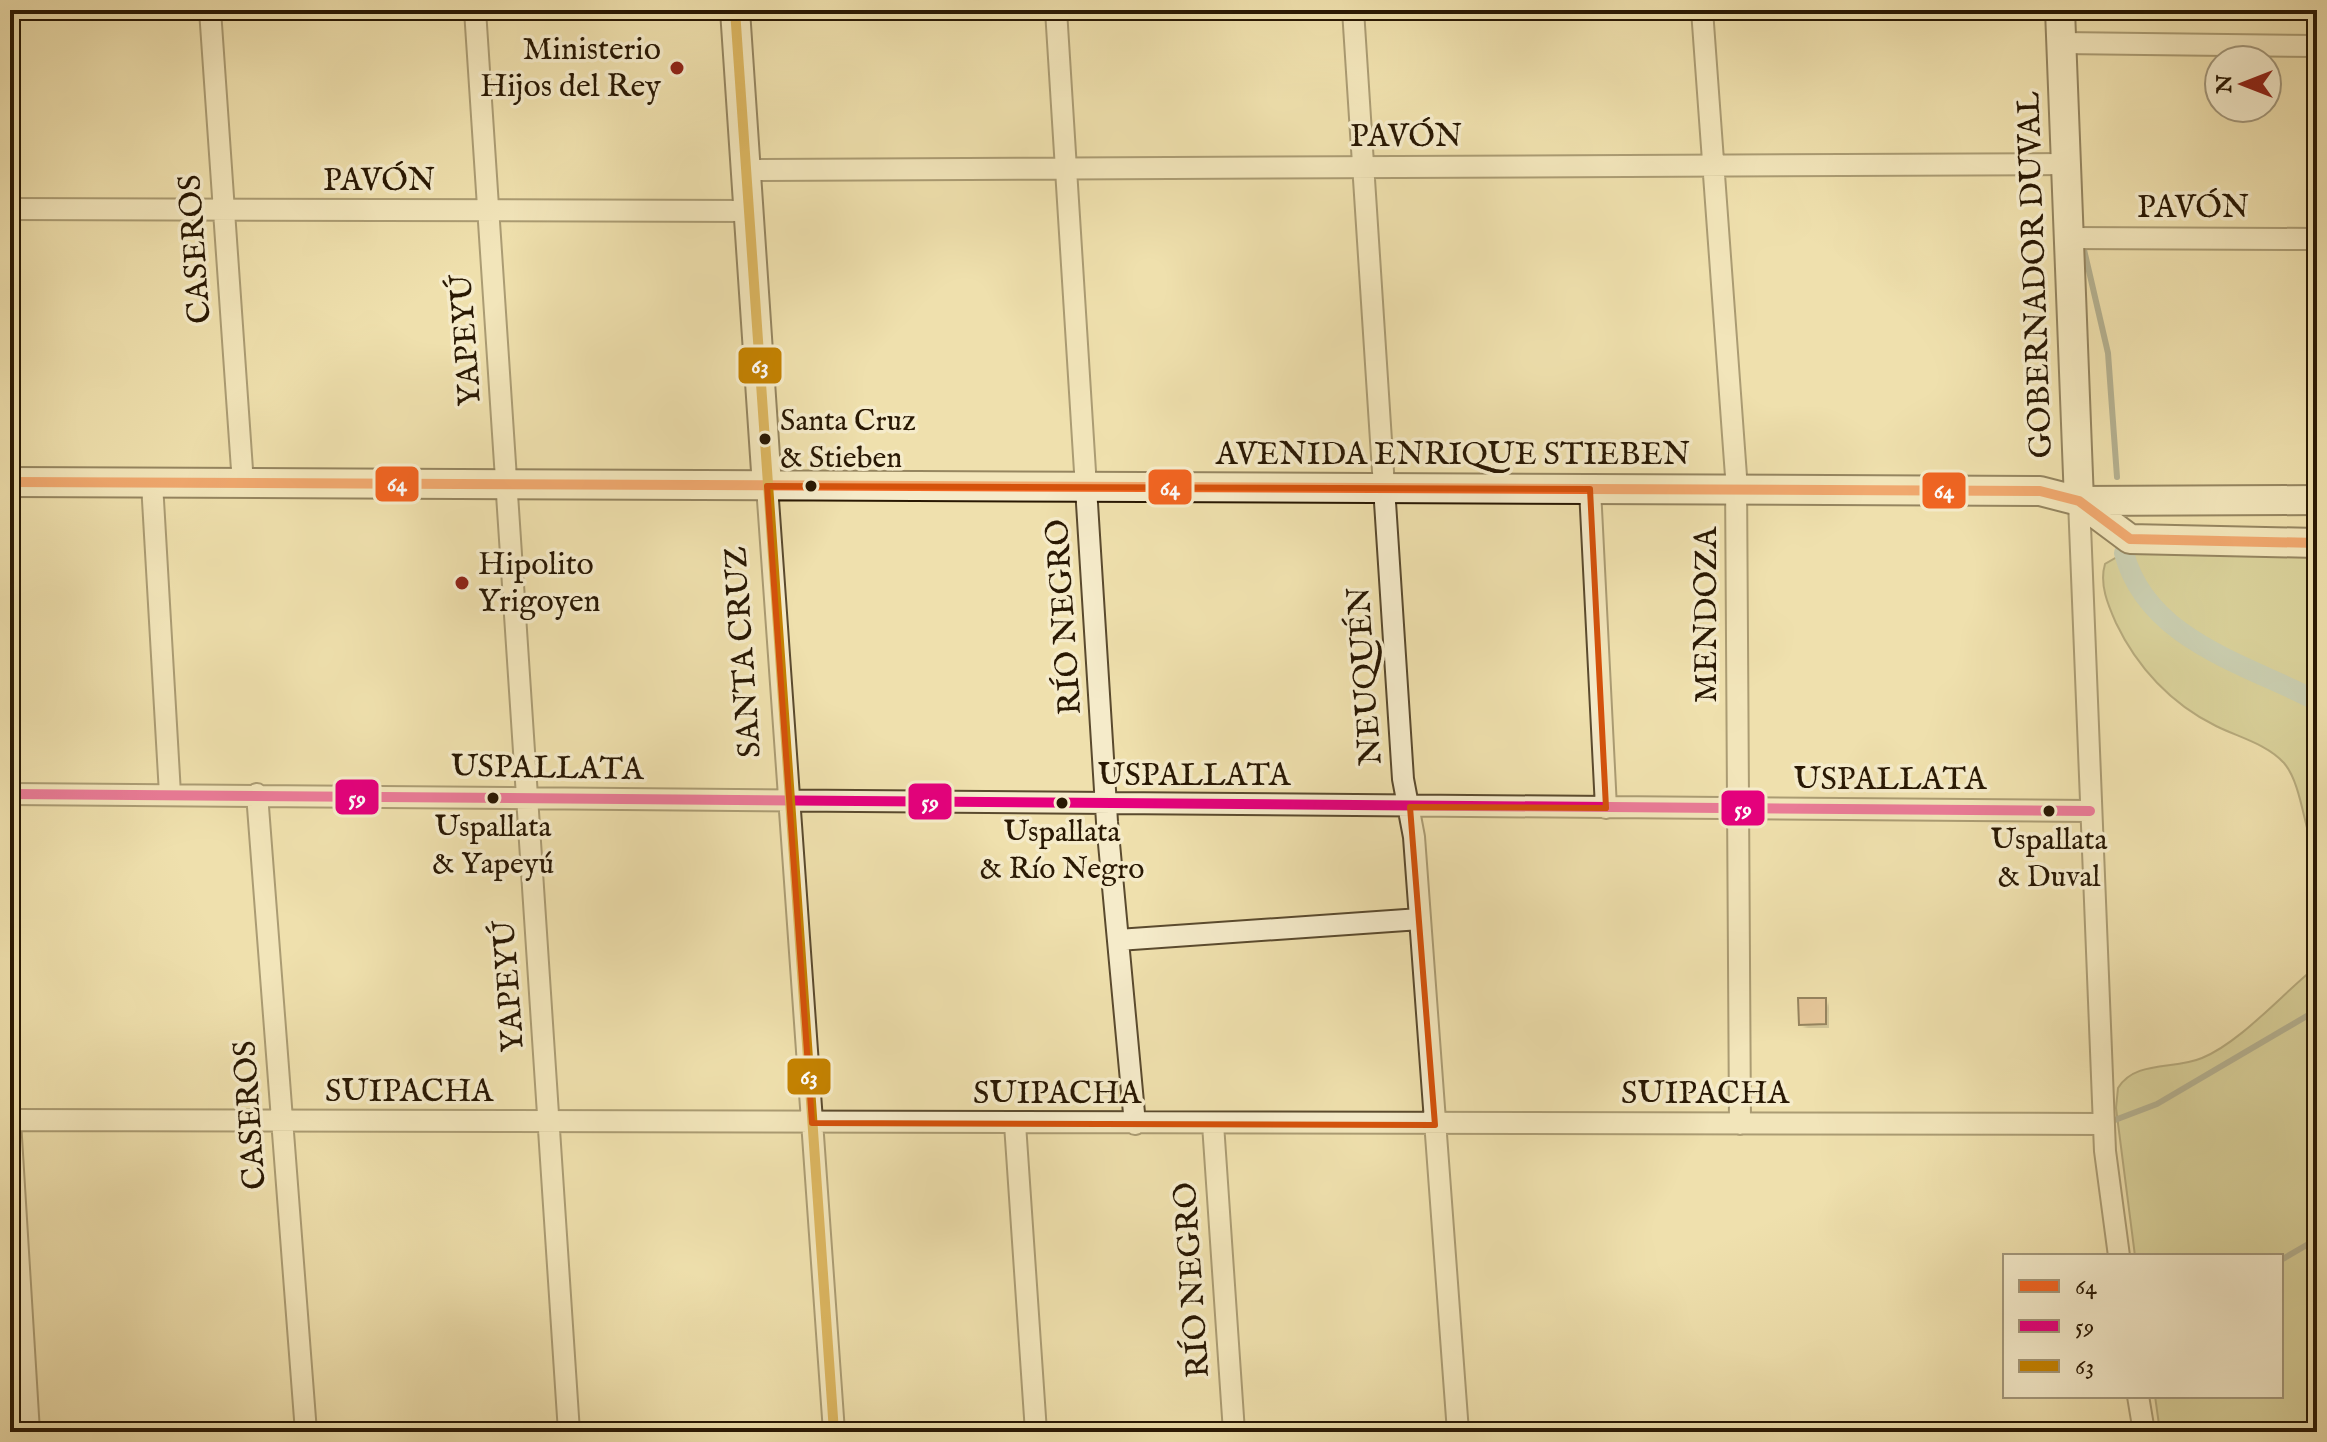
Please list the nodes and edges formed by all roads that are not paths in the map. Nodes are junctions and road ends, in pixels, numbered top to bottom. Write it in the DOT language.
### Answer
graph roads {
  1 [pos="210,10"];
  2 [pos="475,10"];
  3 [pos="735,10"];
  4 [pos="1056,10"];
  5 [pos="1353,10"];
  6 [pos="1702,10"];
  7 [pos="2060,10"];
  8 [pos="2062,43"];
  9 [pos="2317,46"];
  10 [pos="2066,164"];
  11 [pos="1714,166"];
  12 [pos="1364,168"];
  13 [pos="1067,169"];
  14 [pos="745,170"];
  15 [pos="10,209"];
  16 [pos="224,211"];
  17 [pos="488,211"];
  18 [pos="748,211"];
  19 [pos="2069,238"];
  20 [pos="2317,239"];
  21 [pos="10,482"];
  22 [pos="152,483"];
  23 [pos="243,484"];
  24 [pos="506,485"];
  25 [pos="767,486"];
  26 [pos="1087,488"];
  27 [pos="1384,488"];
  28 [pos="1590,489"];
  29 [pos="1737,490"];
  30 [pos="2317,500"];
  31 [pos="2079,501"];
  32 [pos="2317,543"];
  33 [pos="10,794"];
  34 [pos="170,794"];
  35 [pos="257,794"];
  36 [pos="527,798"];
  37 [pos="789,803"];
  38 [pos="1106,805"];
  39 [pos="1408,807"];
  40 [pos="1606,808"];
  41 [pos="1738,809"];
  42 [pos="2090,811"];
  43 [pos="1420,919"];
  44 [pos="1118,940"];
  45 [pos="10,1121"];
  46 [pos="282,1121"];
  47 [pos="549,1122"];
  48 [pos="812,1123"];
  49 [pos="1015,1124"];
  50 [pos="1135,1124"];
  51 [pos="1213,1124"];
  52 [pos="1740,1124"];
  53 [pos="2103,1124"];
  54 [pos="1435,1125"];
  55 [pos="2119,1254"];
  56 [pos="2138,1398"];
  57 [pos="29,1432"];
  58 [pos="306,1432"];
  59 [pos="569,1432"];
  60 [pos="834,1432"];
  61 [pos="1036,1432"];
  62 [pos="1234,1432"];
  63 [pos="1458,1432"];
  64 [pos="2144,1432"];
  1 -- 16 [label="street, CASEROS"];
  2 -- 17 [label="street, YAPEYÚ"];
  3 -- 14 [label="main road, SANTA CRUZ"];
  4 -- 13 [label="street, RÍO NEGRO"];
  5 -- 12 [label="street, NEUQUÉN"];
  6 -- 11 [label="street, MENDOZA"];
  7 -- 8 [label="main road, GOBERNADOR DUVAL"];
  8 -- 9 [label="street"];
  8 -- 10 [label="main road, GOBERNADOR DUVAL"];
  10 -- 11 [label="street, PAVÓN"];
  10 -- 19 [label="main road, GOBERNADOR DUVAL"];
  11 -- 12 [label="street, PAVÓN"];
  11 -- 29 [label="street, MENDOZA"];
  12 -- 13 [label="street, PAVÓN"];
  12 -- 27 [label="street, NEUQUÉN"];
  13 -- 14 [label="street, PAVÓN"];
  13 -- 26 [label="street, RÍO NEGRO"];
  14 -- 18 [label="main road, SANTA CRUZ"];
  15 -- 16 [label="street, PAVÓN"];
  16 -- 17 [label="street, PAVÓN"];
  16 -- 23 [label="street, CASEROS"];
  17 -- 18 [label="street, PAVÓN"];
  17 -- 24 [label="street, YAPEYÚ"];
  18 -- 25 [label="main road, SANTA CRUZ"];
  19 -- 20 [label="street, PAVÓN"];
  19 -- 31 [label="main road, GOBERNADOR DUVAL"];
  21 -- 22 [label="main road, AVENIDA ENRIQUE STIEBEN"];
  22 -- 23 [label="main road, AVENIDA ENRIQUE STIEBEN"];
  22 -- 34 [label="street"];
  23 -- 24 [label="main road, AVENIDA ENRIQUE STIEBEN"];
  24 -- 25 [label="main road, AVENIDA ENRIQUE STIEBEN"];
  24 -- 36 [label="street, YAPEYÚ"];
  25 -- 26 [label="main road, AVENIDA ENRIQUE STIEBEN"];
  25 -- 37 [label="street, SANTA CRUZ"];
  26 -- 27 [label="main road, AVENIDA ENRIQUE STIEBEN"];
  26 -- 38 [label="street, RÍO NEGRO"];
  27 -- 28 [label="main road, AVENIDA ENRIQUE STIEBEN"];
  27 -- 39 [label="street, NEUQUÉN"];
  28 -- 29 [label="main road, AVENIDA ENRIQUE STIEBEN"];
  28 -- 40 [label="street"];
  29 -- 31 [label="main road, AVENIDA ENRIQUE STIEBEN"];
  29 -- 41 [label="street, MENDOZA"];
  30 -- 31 [label="main road, AVENIDA ENRIQUE STIEBEN"];
  31 -- 32 [label="main road, AVENIDA ENRIQUE STIEBEN"];
  31 -- 42 [label="street, GOBERNADOR DUVAL"];
  33 -- 34 [label="street, USPALLATA"];
  34 -- 35 [label="street, USPALLATA"];
  35 -- 36 [label="street, USPALLATA"];
  35 -- 46 [label="street, CASEROS"];
  36 -- 37 [label="street, USPALLATA"];
  36 -- 47 [label="street, YAPEYÚ"];
  37 -- 38 [label="street, USPALLATA"];
  37 -- 48 [label="street, SANTA CRUZ"];
  38 -- 39 [label="street, USPALLATA"];
  38 -- 44 [label="street, RÍO NEGRO"];
  39 -- 40 [label="street, USPALLATA"];
  39 -- 43 [label="street, NEUQUÉN"];
  40 -- 41 [label="street, USPALLATA"];
  41 -- 42 [label="street, USPALLATA"];
  41 -- 52 [label="street, MENDOZA"];
  42 -- 53 [label="street, GOBERNADOR DUVAL"];
  43 -- 44 [label="street"];
  43 -- 54 [label="street, NEUQUÉN"];
  44 -- 50 [label="street, RÍO NEGRO"];
  45 -- 46 [label="street, SUIPACHA"];
  45 -- 57 [label="street"];
  46 -- 47 [label="street, SUIPACHA"];
  46 -- 58 [label="street, CASEROS"];
  47 -- 48 [label="street, SUIPACHA"];
  47 -- 59 [label="street, YAPEYÚ"];
  48 -- 49 [label="street, SUIPACHA"];
  48 -- 60 [label="street, SANTA CRUZ"];
  49 -- 50 [label="street, SUIPACHA"];
  49 -- 61 [label="street"];
  50 -- 51 [label="street, SUIPACHA"];
  51 -- 54 [label="street, SUIPACHA"];
  51 -- 62 [label="street, RÍO NEGRO"];
  52 -- 53 [label="street, SUIPACHA"];
  52 -- 54 [label="street, SUIPACHA"];
  53 -- 55 [label="street, GOBERNADOR DUVAL"];
  54 -- 63 [label="street, NEUQUÉN"];
  56 -- 64 [label="street"];
}
